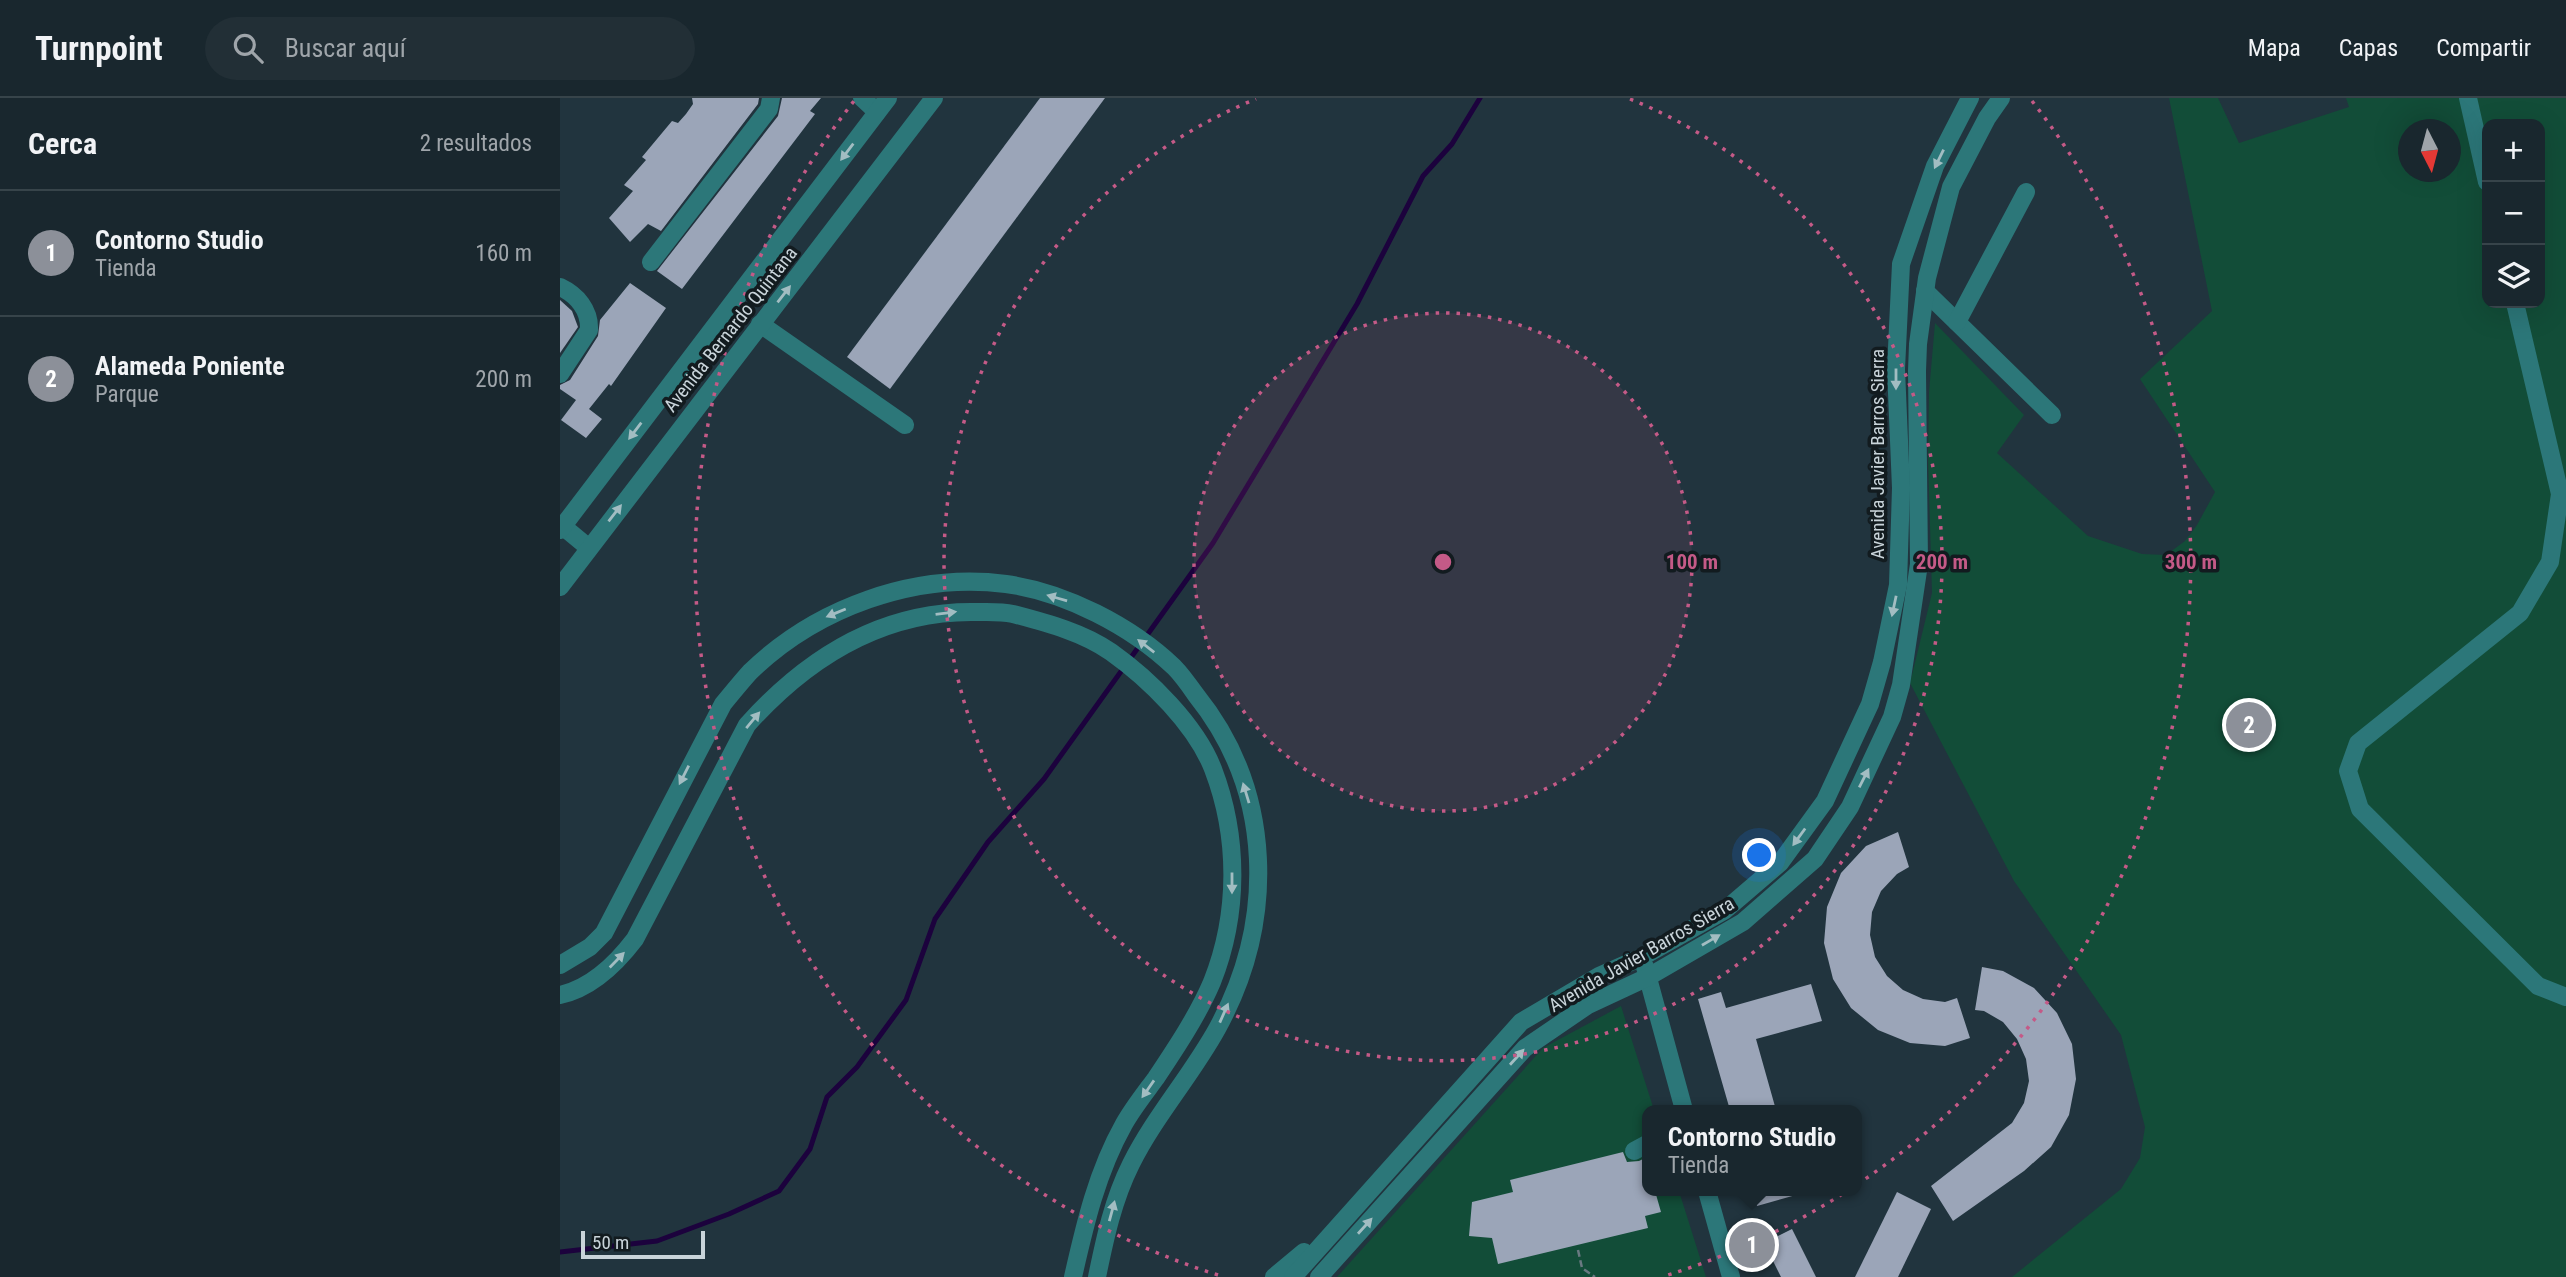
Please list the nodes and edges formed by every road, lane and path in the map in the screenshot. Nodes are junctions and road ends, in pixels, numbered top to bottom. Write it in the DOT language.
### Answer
graph roads {
  1 [pos="771,98"];
  2 [pos="862,98"];
  3 [pos="934,98"];
  4 [pos="1970,98"];
  5 [pos="2001,98"];
  6 [pos="2468,98"];
  7 [pos="883,105"];
  8 [pos="2482,160"];
  9 [pos="2026,192"];
  10 [pos="651,262"];
  11 [pos="560,287"];
  12 [pos="1925,291"];
  13 [pos="2516,308"];
  14 [pos="1957,322"];
  15 [pos="760,324"];
  16 [pos="560,374"];
  17 [pos="2052,415"];
  18 [pos="905,425"];
  19 [pos="561,527"];
  20 [pos="589,548"];
  21 [pos="560,587"];
  22 [pos="1642,957"];
  23 [pos="560,965"];
  24 [pos="1648,977"];
  25 [pos="560,995"];
  26 [pos="2566,997"];
  27 [pos="1683,1105"];
  28 [pos="1708,1196"];
  29 [pos="1359,1203"];
  30 [pos="1578,1250"];
  31 [pos="1595,1276"];
  32 [pos="1073,1277"];
  33 [pos="1097,1277"];
  34 [pos="1274,1277"];
  35 [pos="1293,1277"];
  36 [pos="1319,1277"];
  37 [pos="1731,1277"];
  1 -- 10 [label="street"];
  2 -- 7 [label="street"];
  15 -- 3 [label="street, Avenida Bernardo Quintana, one-way"];
  4 -- 22 [label="street, Avenida Javier Barros Sierra, one-way"];
  5 -- 12 [label="street, Avenida Javier Barros Sierra"];
  6 -- 8 [label="street"];
  7 -- 19 [label="street, Avenida Bernardo Quintana, one-way"];
  9 -- 14 [label="street"];
  11 -- 16 [label="street"];
  12 -- 14 [label="street"];
  24 -- 12 [label="street, Avenida Javier Barros Sierra, one-way"];
  13 -- 26 [label="street"];
  14 -- 17 [label="street"];
  15 -- 18 [label="street"];
  20 -- 15 [label="street, Avenida Bernardo Quintana, one-way"];
  19 -- 20 [label="street"];
  20 -- 21 [label="street, Avenida Bernardo Quintana"];
  22 -- 24 [label="street"];
  22 -- 29 [label="street, Avenida Javier Barros Sierra"];
  33 -- 23 [label="street, one-way"];
  24 -- 27 [label="street"];
  36 -- 24 [label="street, Avenida Javier Barros Sierra, one-way"];
  25 -- 32 [label="street, one-way"];
  28 -- 37 [label="street"];
  29 -- 34 [label="street"];
  29 -- 35 [label="street, Avenida Javier Barros Sierra"];
  30 -- 31 [label="path"];
}
